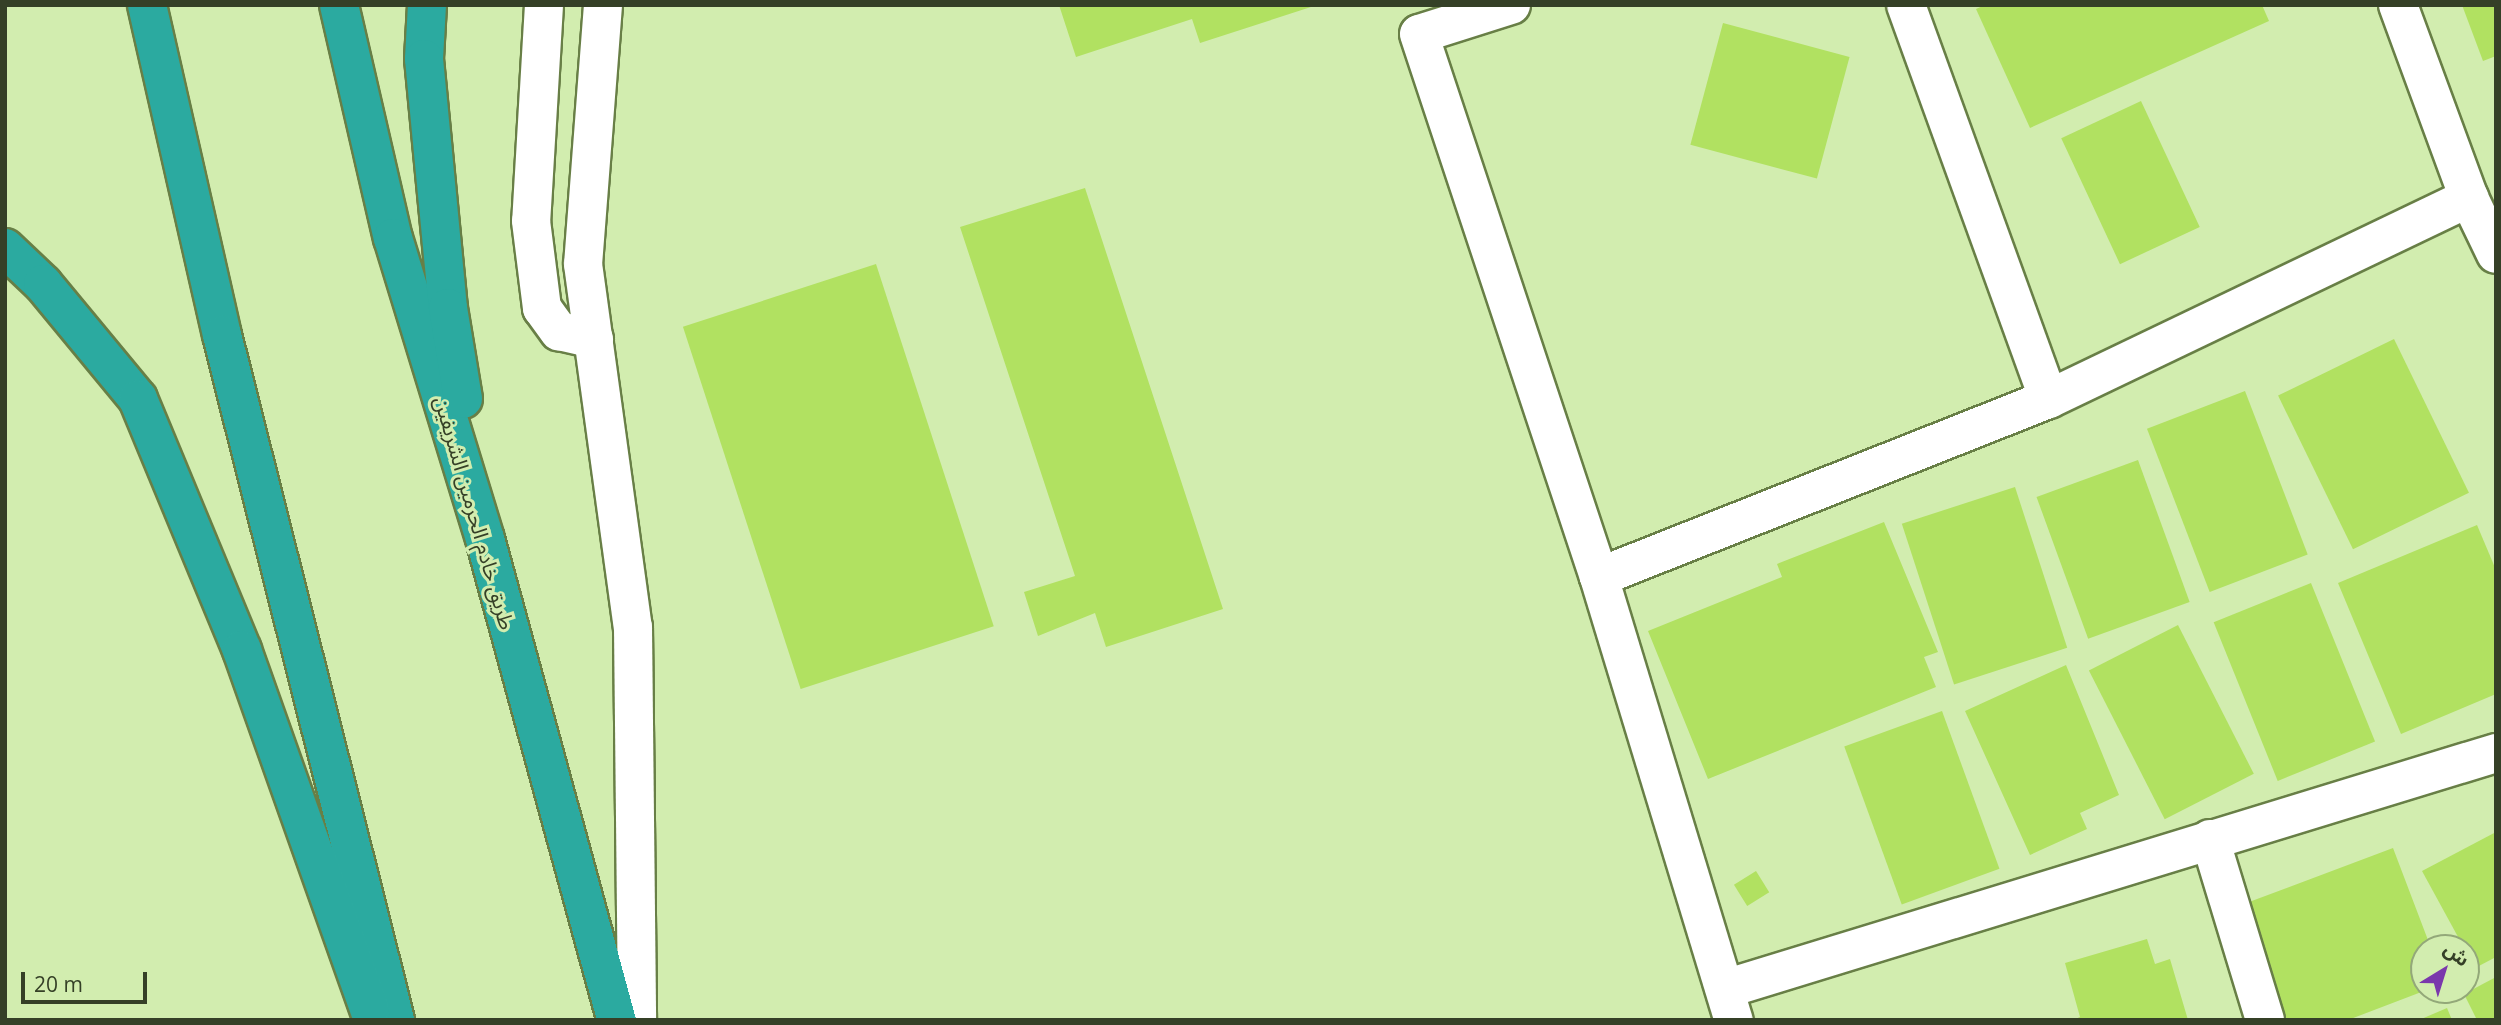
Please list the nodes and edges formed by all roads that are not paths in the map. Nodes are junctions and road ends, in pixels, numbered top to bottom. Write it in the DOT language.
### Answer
graph roads {
  1 [pos="147,5"];
  2 [pos="339,5"];
  3 [pos="427,5"];
  4 [pos="544,5"];
  5 [pos="603,5"];
  6 [pos="1511,5"];
  7 [pos="1906,5"];
  8 [pos="2398,5"];
  9 [pos="2469,198"];
  10 [pos="5,248"];
  11 [pos="2496,254"];
  12 [pos="594,339"];
  13 [pos="2049,399"];
  14 [pos="485,539"];
  15 [pos="1600,577"];
  16 [pos="2496,754"];
  17 [pos="2210,839"];
  18 [pos="1729,1004"];
  19 [pos="373,1020"];
  20 [pos="395,1020"];
  21 [pos="617,1020"];
  22 [pos="637,1020"];
  23 [pos="2266,1020"];
  1 -- 20 [label="highway"];
  2 -- 14 [label="highway, طريق خادم الحرمين الشريفين"];
  3 -- 14 [label="highway"];
  4 -- 12 [label="street"];
  5 -- 12 [label="street"];
  6 -- 15 [label="street"];
  7 -- 13 [label="street"];
  8 -- 9 [label="street"];
  9 -- 11 [label="street"];
  9 -- 13 [label="street"];
  10 -- 19 [label="highway"];
  12 -- 22 [label="street"];
  13 -- 15 [label="street"];
  14 -- 21 [label="highway, طريق خادم الحرمين الشريفين"];
  15 -- 18 [label="street"];
  16 -- 17 [label="street"];
  17 -- 18 [label="street"];
  17 -- 23 [label="street"];
}
